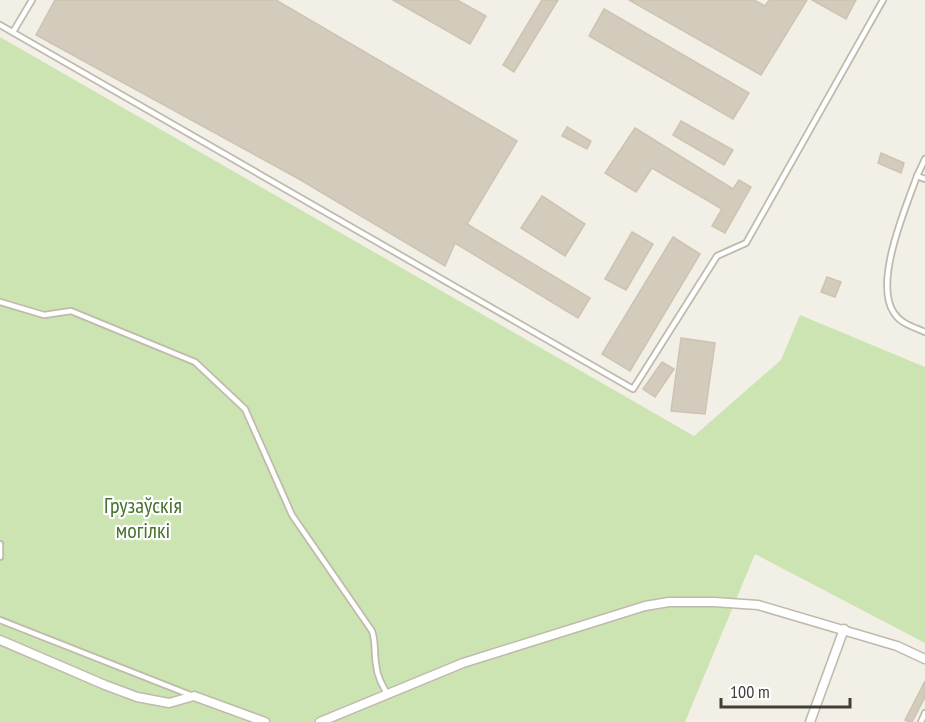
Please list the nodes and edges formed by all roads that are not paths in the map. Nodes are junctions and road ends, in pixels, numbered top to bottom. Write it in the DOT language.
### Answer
graph roads {
  1 [pos="32,0"];
  2 [pos="884,0"];
  3 [pos="0,25"];
  4 [pos="13,32"];
  5 [pos="925,159"];
  6 [pos="917,176"];
  7 [pos="925,179"];
  8 [pos="0,302"];
  9 [pos="925,332"];
  10 [pos="0,544"];
  11 [pos="0,557"];
  12 [pos="0,620"];
  13 [pos="844,629"];
  14 [pos="0,640"];
  15 [pos="925,659"];
  16 [pos="388,695"];
  17 [pos="194,696"];
  18 [pos="925,713"];
  19 [pos="265,722"];
  20 [pos="320,722"];
  21 [pos="810,722"];
  22 [pos="921,722"];
  1 -- 4 [label="lane"];
  2 -- 4 [label="lane"];
  3 -- 4 [label="lane"];
  5 -- 6 [label="lane"];
  6 -- 7 [label="lane"];
  6 -- 9 [label="lane"];
  8 -- 16 [label="lane"];
  10 -- 11 [label="lane"];
  12 -- 17 [label="lane"];
  13 -- 15 [label="street"];
  13 -- 16 [label="street"];
  13 -- 21 [label="street"];
  14 -- 17 [label="street"];
  16 -- 20 [label="street"];
  17 -- 19 [label="street"];
  18 -- 22 [label="lane"];
}
